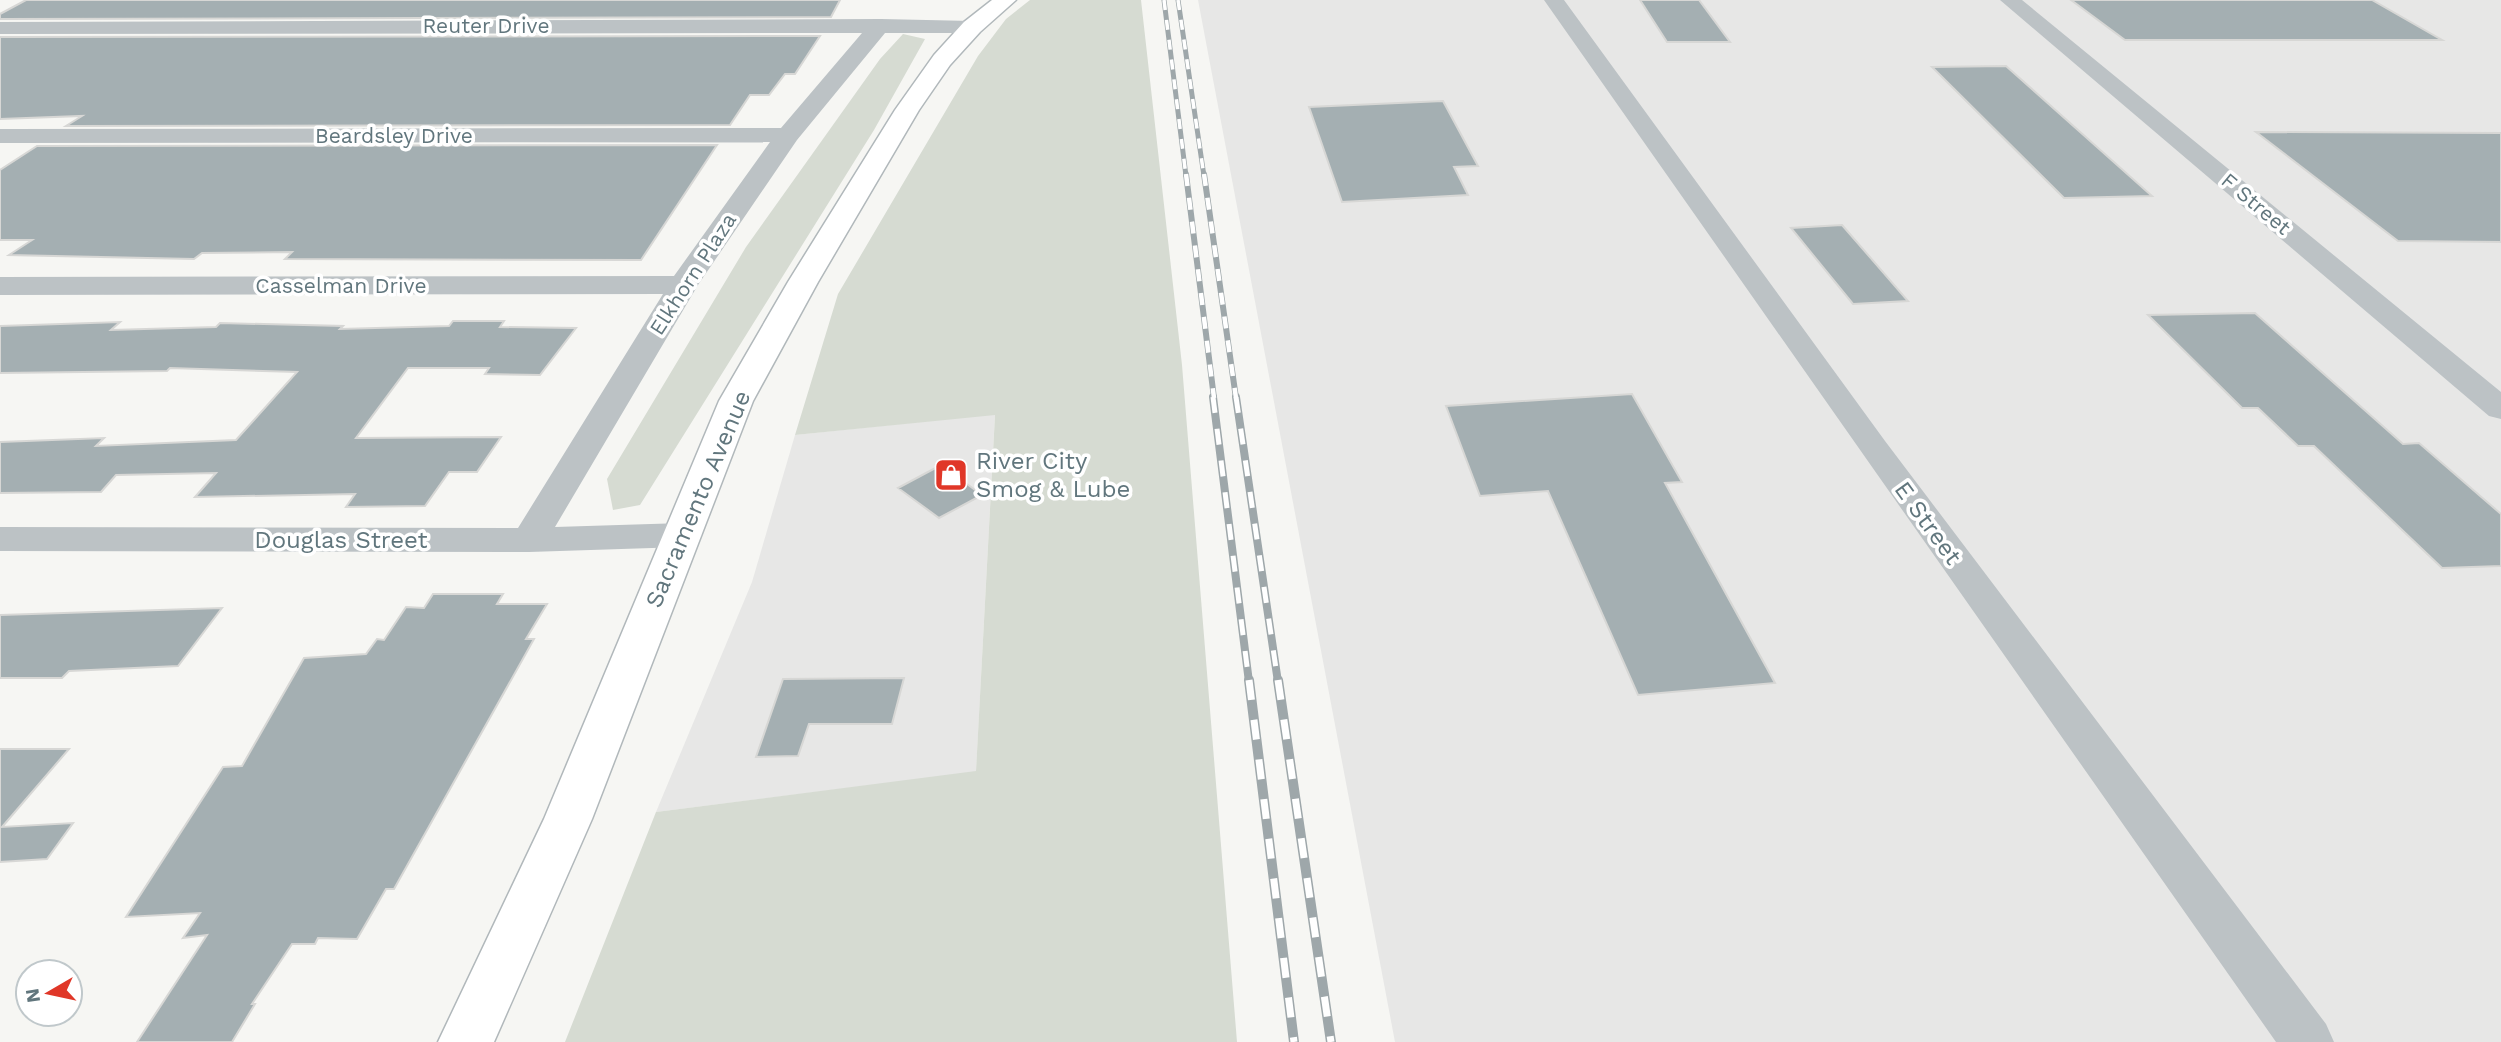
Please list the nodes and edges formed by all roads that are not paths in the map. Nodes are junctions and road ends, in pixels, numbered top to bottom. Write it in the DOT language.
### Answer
graph roads {
  1 [pos="1005,0"];
  2 [pos="1555,0"];
  3 [pos="2010,0"];
  4 [pos="881,25"];
  5 [pos="972,27"];
  6 [pos="0,28"];
  7 [pos="788,135"];
  8 [pos="0,136"];
  9 [pos="683,285"];
  10 [pos="0,286"];
  11 [pos="2501,409"];
  12 [pos="683,535"];
  13 [pos="0,539"];
  14 [pos="529,540"];
  15 [pos="466,1042"];
  16 [pos="2307,1042"];
  1 -- 5 [label="main road, Sacramento Avenue"];
  2 -- 16 [label="street, E Street"];
  3 -- 11 [label="street, F Street"];
  4 -- 5 [label="street, Reuter Drive"];
  4 -- 6 [label="street, Reuter Drive"];
  4 -- 7 [label="street, Elkhorn Plaza"];
  5 -- 12 [label="main road, Sacramento Avenue"];
  7 -- 8 [label="street, Beardsley Drive"];
  7 -- 9 [label="street, Elkhorn Plaza"];
  9 -- 10 [label="street, Casselman Drive"];
  9 -- 14 [label="street, Elkhorn Plaza"];
  12 -- 14 [label="street, Douglas Street"];
  12 -- 15 [label="main road, Sacramento Avenue"];
  13 -- 14 [label="street, Douglas Street"];
}
